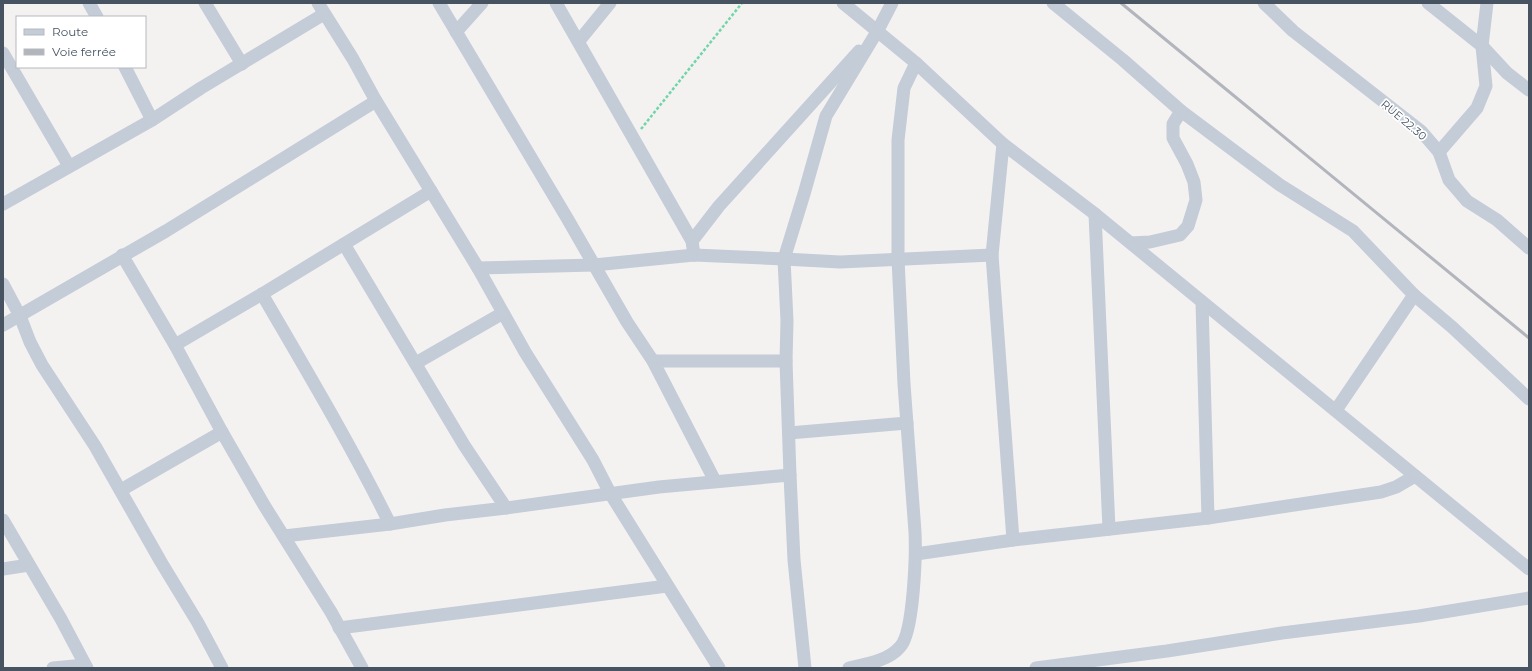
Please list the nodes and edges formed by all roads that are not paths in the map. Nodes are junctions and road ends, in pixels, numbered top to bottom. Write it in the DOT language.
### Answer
graph roads {
  1 [pos="89,3"];
  2 [pos="205,3"];
  3 [pos="439,3"];
  4 [pos="482,3"];
  5 [pos="556,3"];
  6 [pos="610,3"];
  7 [pos="843,3"];
  8 [pos="892,3"];
  9 [pos="1053,3"];
  10 [pos="1264,3"];
  11 [pos="1428,3"];
  12 [pos="1487,3"];
  13 [pos="321,8"];
  14 [pos="96,16"];
  15 [pos="878,30"];
  16 [pos="456,32"];
  17 [pos="579,41"];
  18 [pos="1482,46"];
  19 [pos="3,53"];
  20 [pos="916,63"];
  21 [pos="242,64"];
  22 [pos="126,68"];
  23 [pos="1529,90"];
  24 [pos="376,101"];
  25 [pos="1181,111"];
  26 [pos="152,120"];
  27 [pos="1003,144"];
  28 [pos="1438,152"];
  29 [pos="69,166"];
  30 [pos="431,191"];
  31 [pos="3,204"];
  32 [pos="1096,214"];
  33 [pos="692,241"];
  34 [pos="1130,243"];
  35 [pos="344,244"];
  36 [pos="1529,248"];
  37 [pos="122,255"];
  38 [pos="694,255"];
  39 [pos="992,255"];
  40 [pos="784,258"];
  41 [pos="898,259"];
  42 [pos="594,265"];
  43 [pos="478,268"];
  44 [pos="3,284"];
  45 [pos="262,294"];
  46 [pos="1414,295"];
  47 [pos="1202,302"];
  48 [pos="503,313"];
  49 [pos="20,316"];
  50 [pos="3,325"];
  51 [pos="175,345"];
  52 [pos="786,361"];
  53 [pos="653,362"];
  54 [pos="416,364"];
  55 [pos="1529,399"];
  56 [pos="1336,410"];
  57 [pos="907,423"];
  58 [pos="222,432"];
  59 [pos="789,433"];
  60 [pos="790,475"];
  61 [pos="1415,476"];
  62 [pos="715,480"];
  63 [pos="120,490"];
  64 [pos="610,493"];
  65 [pos="506,508"];
  66 [pos="1208,518"];
  67 [pos="3,520"];
  68 [pos="390,524"];
  69 [pos="1109,529"];
  70 [pos="284,536"];
  71 [pos="1012,540"];
  72 [pos="916,554"];
  73 [pos="29,565"];
  74 [pos="3,569"];
  75 [pos="1529,569"];
  76 [pos="667,586"];
  77 [pos="1529,598"];
  78 [pos="339,628"];
  79 [pos="86,666"];
  80 [pos="53,668"];
  81 [pos="222,668"];
  82 [pos="362,668"];
  83 [pos="719,668"];
  84 [pos="805,668"];
  85 [pos="849,668"];
  86 [pos="1036,668"];
  1 -- 14 [label="street"];
  2 -- 21 [label="street"];
  3 -- 16 [label="street"];
  4 -- 16 [label="street"];
  5 -- 17 [label="street"];
  6 -- 17 [label="street"];
  7 -- 15 [label="street"];
  8 -- 15 [label="street"];
  9 -- 25 [label="street"];
  10 -- 28 [label="street, RUE 22.30"];
  11 -- 18 [label="street"];
  12 -- 18 [label="street"];
  13 -- 21 [label="street"];
  13 -- 24 [label="street"];
  15 -- 20 [label="street"];
  15 -- 33 [label="street"];
  15 -- 40 [label="street"];
  16 -- 42 [label="street"];
  17 -- 33 [label="street"];
  18 -- 23 [label="street"];
  18 -- 28 [label="street"];
  19 -- 29 [label="street"];
  20 -- 27 [label="street"];
  20 -- 41 [label="street"];
  21 -- 26 [label="street"];
  22 -- 26 [label="street"];
  24 -- 30 [label="street"];
  24 -- 37 [label="street"];
  25 -- 34 [label="street"];
  25 -- 46 [label="street"];
  26 -- 29 [label="street"];
  27 -- 32 [label="street"];
  27 -- 39 [label="street"];
  28 -- 36 [label="street, RUE 22.30"];
  29 -- 31 [label="street"];
  30 -- 35 [label="street"];
  30 -- 43 [label="street"];
  32 -- 34 [label="street"];
  32 -- 69 [label="street"];
  33 -- 38 [label="street"];
  34 -- 47 [label="street"];
  35 -- 45 [label="street"];
  35 -- 54 [label="street"];
  37 -- 49 [label="street"];
  37 -- 51 [label="street"];
  38 -- 40 [label="street"];
  38 -- 42 [label="street"];
  39 -- 41 [label="street"];
  39 -- 71 [label="street"];
  40 -- 41 [label="street"];
  40 -- 52 [label="street"];
  41 -- 57 [label="street"];
  42 -- 43 [label="street"];
  42 -- 53 [label="street"];
  43 -- 48 [label="street"];
  44 -- 49 [label="street"];
  45 -- 51 [label="street"];
  45 -- 68 [label="street"];
  46 -- 55 [label="street"];
  46 -- 56 [label="street"];
  47 -- 56 [label="street"];
  47 -- 66 [label="street"];
  48 -- 54 [label="street"];
  48 -- 64 [label="street"];
  49 -- 50 [label="street"];
  49 -- 63 [label="street"];
  51 -- 58 [label="street"];
  52 -- 53 [label="street"];
  52 -- 59 [label="street"];
  53 -- 62 [label="street"];
  54 -- 65 [label="street"];
  56 -- 61 [label="street"];
  57 -- 59 [label="street"];
  57 -- 72 [label="street"];
  58 -- 63 [label="street"];
  58 -- 70 [label="street"];
  59 -- 60 [label="street"];
  60 -- 62 [label="street"];
  60 -- 84 [label="street"];
  61 -- 66 [label="street"];
  61 -- 75 [label="street"];
  62 -- 64 [label="street"];
  63 -- 81 [label="street"];
  64 -- 65 [label="street"];
  64 -- 76 [label="street"];
  65 -- 68 [label="street"];
  66 -- 69 [label="street"];
  67 -- 73 [label="street"];
  68 -- 70 [label="street"];
  69 -- 71 [label="street"];
  70 -- 78 [label="street"];
  71 -- 72 [label="street"];
  72 -- 85 [label="street"];
  73 -- 74 [label="street"];
  73 -- 79 [label="street"];
  76 -- 78 [label="street"];
  76 -- 83 [label="street"];
  77 -- 86 [label="street"];
  78 -- 82 [label="street"];
  79 -- 80 [label="street"];
}
